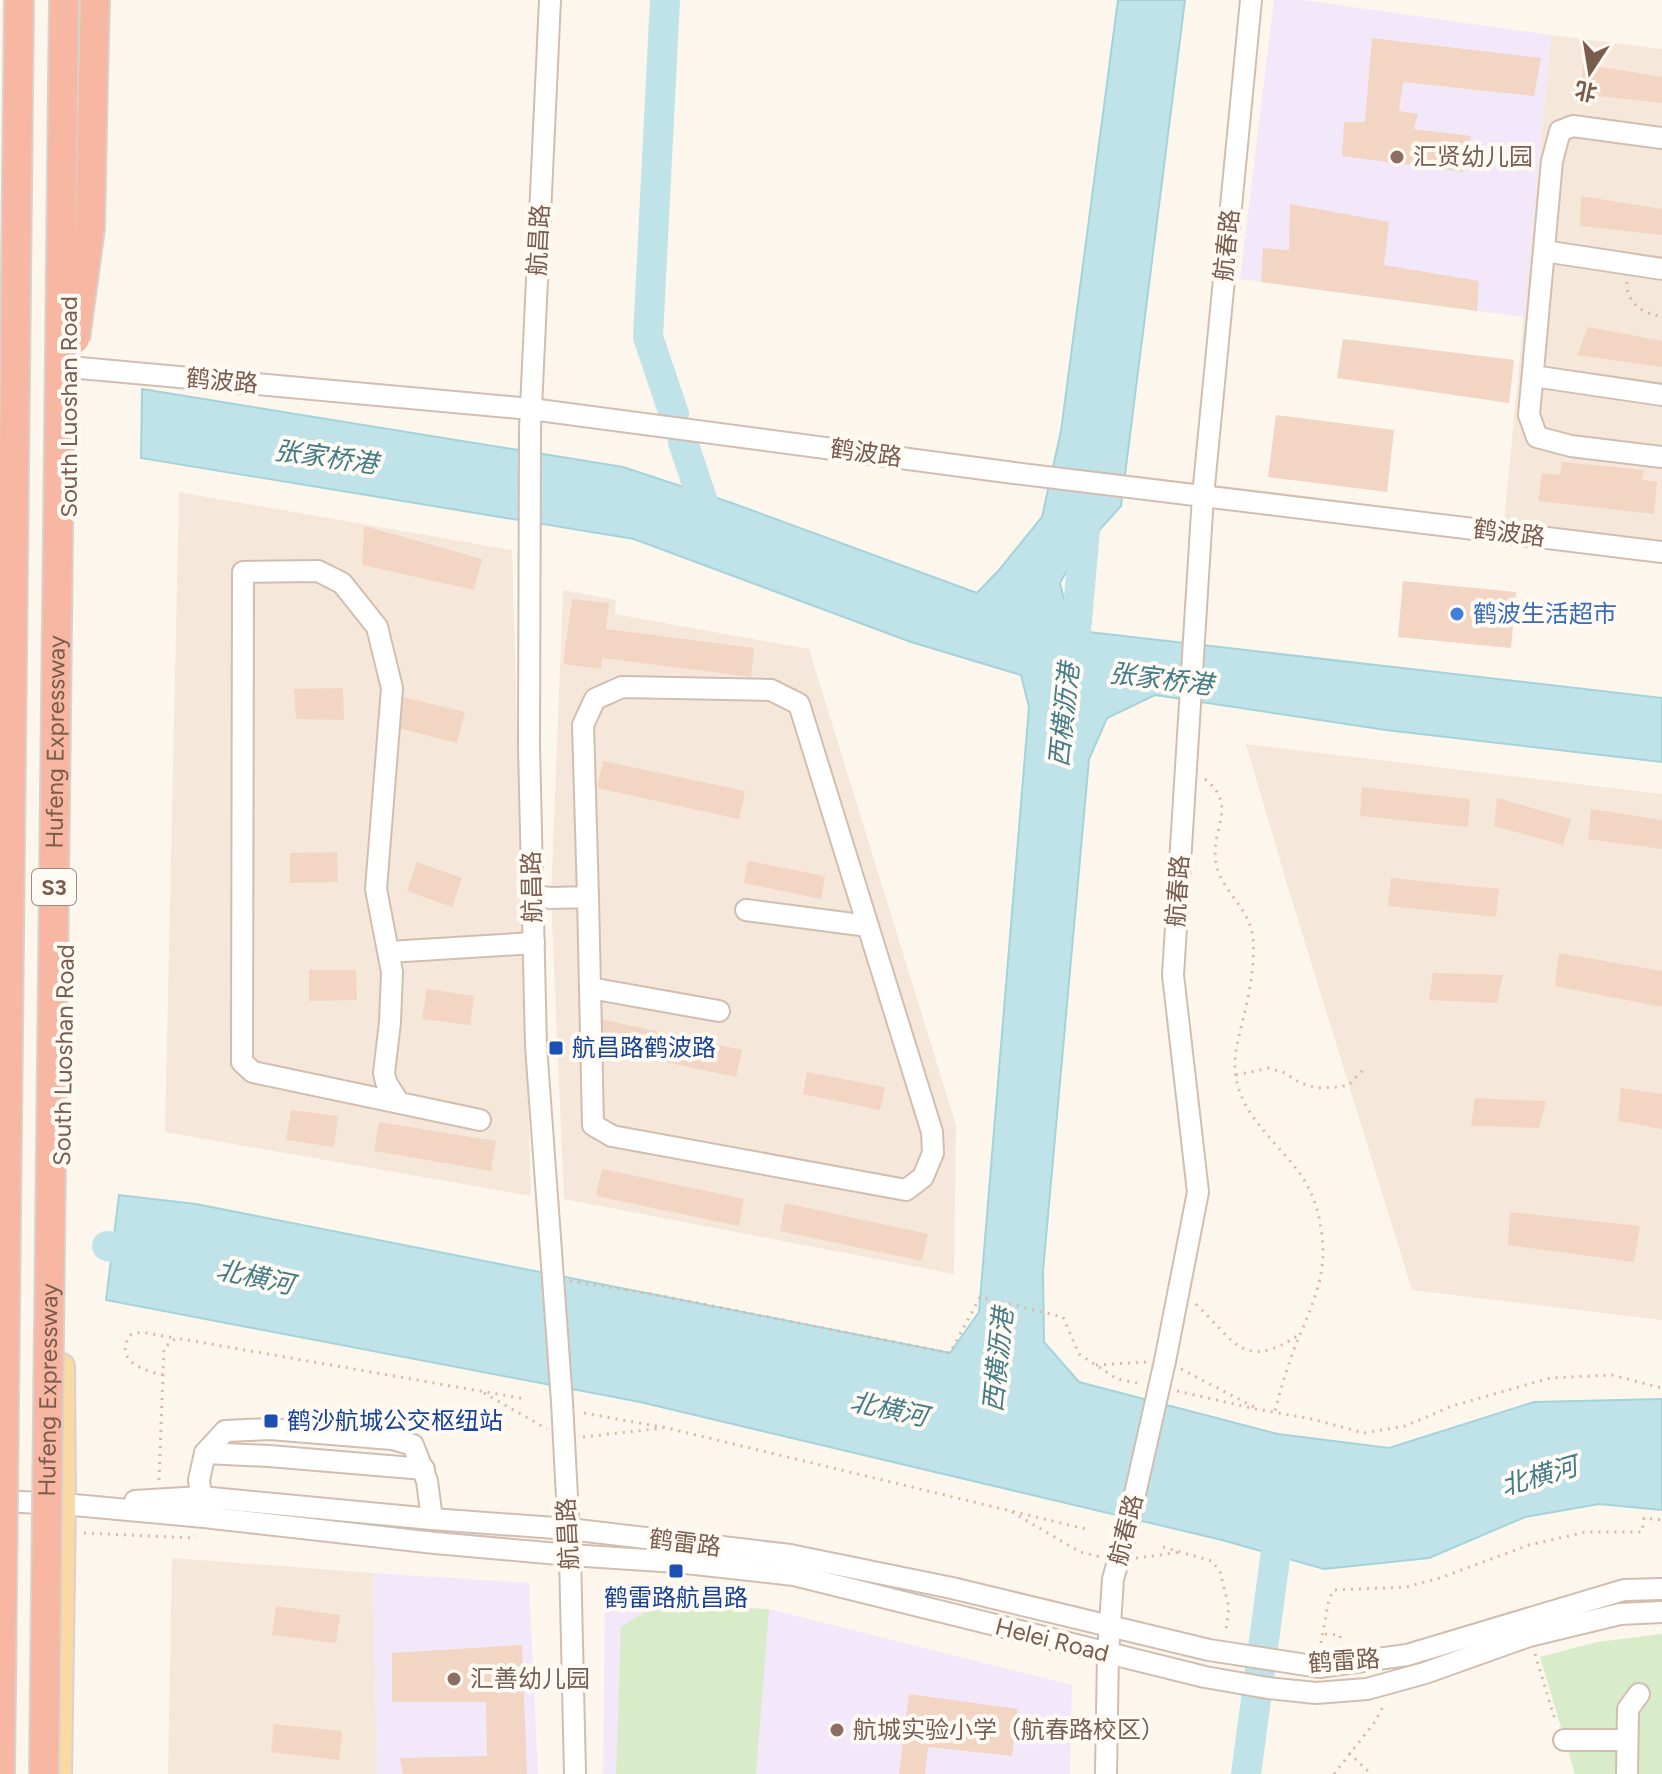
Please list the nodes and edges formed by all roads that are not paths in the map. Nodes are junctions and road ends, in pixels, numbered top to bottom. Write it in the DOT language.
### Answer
graph roads {
  1 [pos="8,0"];
  2 [pos="19,0"];
  3 [pos="64,0"];
  4 [pos="75,0"];
  5 [pos="95,0"];
  6 [pos="550,0"];
  7 [pos="1251,0"];
  8 [pos="1662,138"];
  9 [pos="1544,251"];
  10 [pos="1662,269"];
  11 [pos="0,327"];
  12 [pos="69,367"];
  13 [pos="1533,376"];
  14 [pos="1662,395"];
  15 [pos="531,409"];
  16 [pos="1662,457"];
  17 [pos="14,466"];
  18 [pos="59,467"];
  19 [pos="1203,496"];
  20 [pos="1662,552"];
  21 [pos="533,896"];
  22 [pos="588,897"];
  23 [pos="746,910"];
  24 [pos="868,926"];
  25 [pos="534,943"];
  26 [pos="389,952"];
  27 [pos="590,988"];
  28 [pos="719,1011"];
  29 [pos="399,1103"];
  30 [pos="480,1120"];
  31 [pos="8,1501"];
  32 [pos="63,1504"];
  33 [pos="203,1507"];
  34 [pos="432,1519"];
  35 [pos="569,1529"];
  36 [pos="570,1555"];
  37 [pos="1662,1589"];
  38 [pos="1662,1612"];
  39 [pos="1110,1627"];
  40 [pos="1108,1654"];
  41 [pos="1639,1694"];
  42 [pos="13,1732"];
  43 [pos="1564,1740"];
  44 [pos="1626,1740"];
  45 [pos="0,1772"];
  46 [pos="13,1774"];
  47 [pos="44,1774"];
  48 [pos="59,1774"];
  49 [pos="575,1774"];
  50 [pos="1106,1774"];
  51 [pos="1627,1774"];
  1 -- 31 [label="main road, South Luoshan Road"];
  2 -- 17 [label="highway, Hufeng Expressway / S3, bridge"];
  3 -- 18 [label="highway, Hufeng Expressway / S3, bridge"];
  4 -- 12 [label="main road, South Luoshan Road"];
  5 -- 18 [label="highway, bridge"];
  6 -- 15 [label="street, 航昌路"];
  7 -- 19 [label="street, 航春路"];
  8 -- 9 [label="street"];
  9 -- 10 [label="street"];
  9 -- 13 [label="street"];
  11 -- 17 [label="highway, bridge"];
  12 -- 15 [label="street, 鹤波路"];
  12 -- 32 [label="main road, South Luoshan Road"];
  13 -- 14 [label="street"];
  13 -- 16 [label="street"];
  15 -- 19 [label="street, 鹤波路"];
  15 -- 21 [label="street, 航昌路"];
  17 -- 45 [label="highway, Hufeng Expressway / S3, bridge"];
  18 -- 47 [label="highway, Hufeng Expressway / S3, bridge"];
  19 -- 20 [label="street, 鹤波路"];
  19 -- 39 [label="street, 航春路, bridge"];
  21 -- 22 [label="street"];
  21 -- 25 [label="street, 航昌路"];
  22 -- 24 [label="street"];
  22 -- 27 [label="street"];
  23 -- 24 [label="street"];
  24 -- 27 [label="street"];
  25 -- 26 [label="street"];
  25 -- 35 [label="street, 航昌路"];
  26 -- 29 [label="street"];
  26 -- 29 [label="street"];
  27 -- 28 [label="street"];
  29 -- 30 [label="street"];
  31 -- 32 [label="street"];
  31 -- 42 [label="main road, South Luoshan Road"];
  32 -- 33 [label="street, 鹤雷路"];
  32 -- 33 [label="street, 鹤雷路"];
  32 -- 48 [label="main road, South Luoshan Road"];
  33 -- 34 [label="street, 鹤雷路"];
  33 -- 34 [label="street"];
  33 -- 36 [label="street, 鹤雷路"];
  34 -- 35 [label="street, 鹤雷路"];
  35 -- 36 [label="street, 航昌路"];
  35 -- 39 [label="street, 鹤雷路"];
  36 -- 40 [label="street, Helei Road"];
  36 -- 49 [label="street, 航昌路"];
  37 -- 39 [label="street, 鹤雷路"];
  38 -- 40 [label="street, Helei Road"];
  39 -- 40 [label="street, 航春路"];
  40 -- 50 [label="street, 航春路"];
  41 -- 44 [label="street"];
  42 -- 45 [label="main road"];
  42 -- 46 [label="main road, South Luoshan Road"];
  43 -- 44 [label="street"];
  44 -- 51 [label="street"];
}
